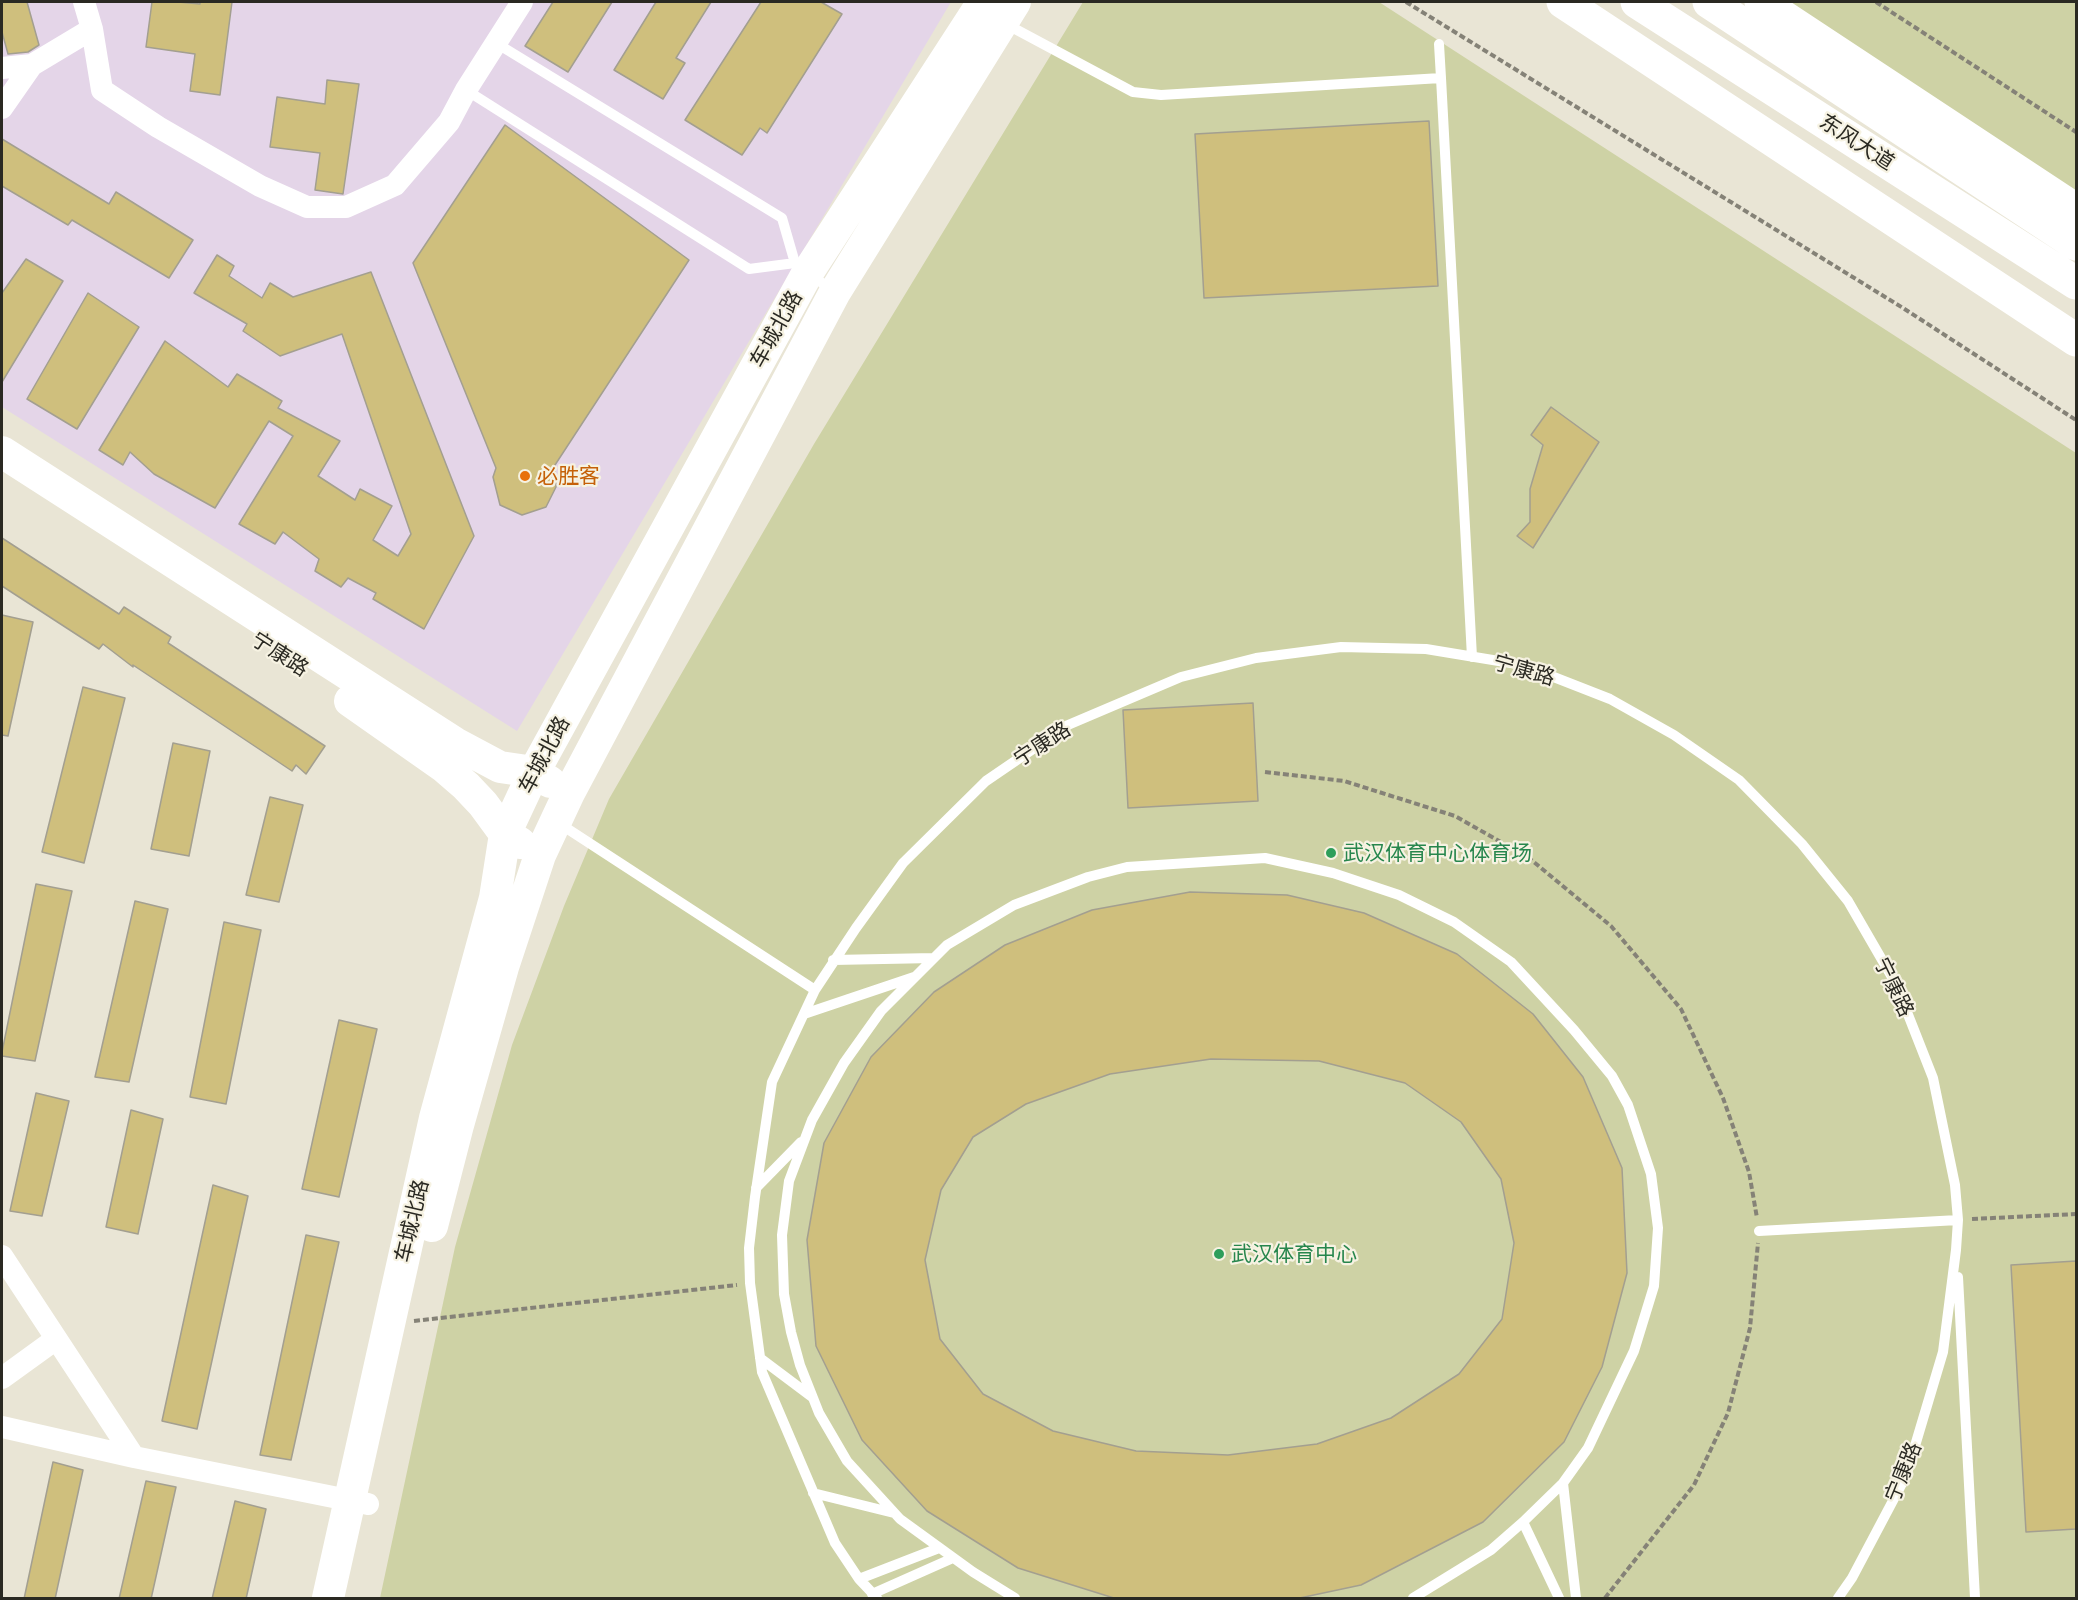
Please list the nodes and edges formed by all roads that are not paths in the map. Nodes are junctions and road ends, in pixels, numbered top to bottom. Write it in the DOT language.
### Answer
graph roads {
  1 [pos="84,2"];
  2 [pos="522,2"];
  3 [pos="1563,2"];
  4 [pos="1637,2"];
  5 [pos="1709,2"];
  6 [pos="1761,2"];
  7 [pos="1000,8"];
  8 [pos="92,29"];
  9 [pos="496,43"];
  10 [pos="1438,44"];
  11 [pos="32,65"];
  12 [pos="2,68"];
  13 [pos="1441,78"];
  14 [pos="466,90"];
  15 [pos="2,108"];
  16 [pos="2076,210"];
  17 [pos="2076,244"];
  18 [pos="801,268"];
  19 [pos="2076,283"];
  20 [pos="836,292"];
  21 [pos="2076,340"];
  22 [pos="2,452"];
  23 [pos="2,476"];
  24 [pos="1472,657"];
  25 [pos="534,772"];
  26 [pos="569,793"];
  27 [pos="556,822"];
  28 [pos="505,834"];
  29 [pos="540,855"];
  30 [pos="934,958"];
  31 [pos="833,960"];
  32 [pos="916,976"];
  33 [pos="815,990"];
  34 [pos="804,1014"];
  35 [pos="806,1137"];
  36 [pos="756,1188"];
  37 [pos="1958,1220"];
  38 [pos="1759,1231"];
  39 [pos="1956,1250"];
  40 [pos="2,1256"];
  41 [pos="56,1338"];
  42 [pos="760,1358"];
  43 [pos="2,1378"];
  44 [pos="813,1398"];
  45 [pos="2,1427"];
  46 [pos="134,1457"];
  47 [pos="1563,1483"];
  48 [pos="813,1493"];
  49 [pos="358,1502"];
  50 [pos="895,1514"];
  51 [pos="1523,1522"];
  52 [pos="939,1548"];
  53 [pos="953,1558"];
  54 [pos="859,1579"];
  55 [pos="874,1596"];
  56 [pos="328,1599"];
  57 [pos="348,1599"];
  58 [pos="1015,1599"];
  59 [pos="1413,1599"];
  60 [pos="1560,1599"];
  61 [pos="1576,1599"];
  62 [pos="1838,1599"];
  63 [pos="1975,1599"];
  1 -- 8 [label="street"];
  2 -- 9 [label="street"];
  3 -- 21 [label="main road"];
  4 -- 19 [label="main road, 东风大道"];
  5 -- 17 [label="main road, 东风大道"];
  6 -- 16 [label="main road"];
  7 -- 13 [label="lane"];
  7 -- 18 [label="main road, 车城北路"];
  7 -- 20 [label="main road, 车城北路"];
  8 -- 11 [label="street"];
  8 -- 14 [label="street"];
  9 -- 14 [label="street"];
  9 -- 18 [label="lane"];
  10 -- 13 [label="lane"];
  11 -- 12 [label="street"];
  11 -- 15 [label="street"];
  13 -- 24 [label="lane"];
  14 -- 18 [label="lane"];
  18 -- 20 [label="lane"];
  18 -- 25 [label="main road, 车城北路"];
  20 -- 26 [label="main road, 车城北路"];
  22 -- 25 [label="main road"];
  23 -- 28 [label="main road, 宁康路"];
  24 -- 31 [label="lane, 宁康路"];
  24 -- 37 [label="lane, 宁康路"];
  25 -- 26 [label="main road"];
  25 -- 28 [label="main road, 车城北路"];
  26 -- 27 [label="main road, 车城北路"];
  27 -- 29 [label="main road, 车城北路"];
  27 -- 33 [label="lane"];
  28 -- 29 [label="main road, 宁康路"];
  28 -- 49 [label="main road, 车城北路"];
  29 -- 49 [label="main road, 车城北路"];
  30 -- 31 [label="lane"];
  30 -- 32 [label="lane"];
  30 -- 47 [label="lane"];
  31 -- 33 [label="lane, 宁康路"];
  32 -- 34 [label="lane"];
  32 -- 35 [label="lane"];
  33 -- 34 [label="lane, 宁康路"];
  34 -- 36 [label="lane, 宁康路"];
  35 -- 36 [label="lane"];
  35 -- 44 [label="lane"];
  36 -- 42 [label="lane, 宁康路"];
  37 -- 38 [label="lane"];
  37 -- 39 [label="lane, 宁康路"];
  39 -- 62 [label="lane, 宁康路"];
  39 -- 63 [label="lane"];
  40 -- 41 [label="street"];
  41 -- 43 [label="street"];
  41 -- 46 [label="street"];
  42 -- 44 [label="lane"];
  42 -- 48 [label="lane, 宁康路"];
  44 -- 50 [label="lane"];
  45 -- 46 [label="street"];
  46 -- 49 [label="street"];
  47 -- 51 [label="lane"];
  47 -- 61 [label="lane"];
  48 -- 50 [label="lane"];
  48 -- 54 [label="lane, 宁康路"];
  49 -- 56 [label="main road, 车城北路"];
  49 -- 57 [label="main road, 车城北路"];
  50 -- 52 [label="lane"];
  51 -- 59 [label="lane"];
  51 -- 60 [label="lane"];
  52 -- 53 [label="lane"];
  52 -- 54 [label="lane"];
  53 -- 55 [label="lane"];
  53 -- 58 [label="lane"];
  54 -- 55 [label="lane, 宁康路"];
}
